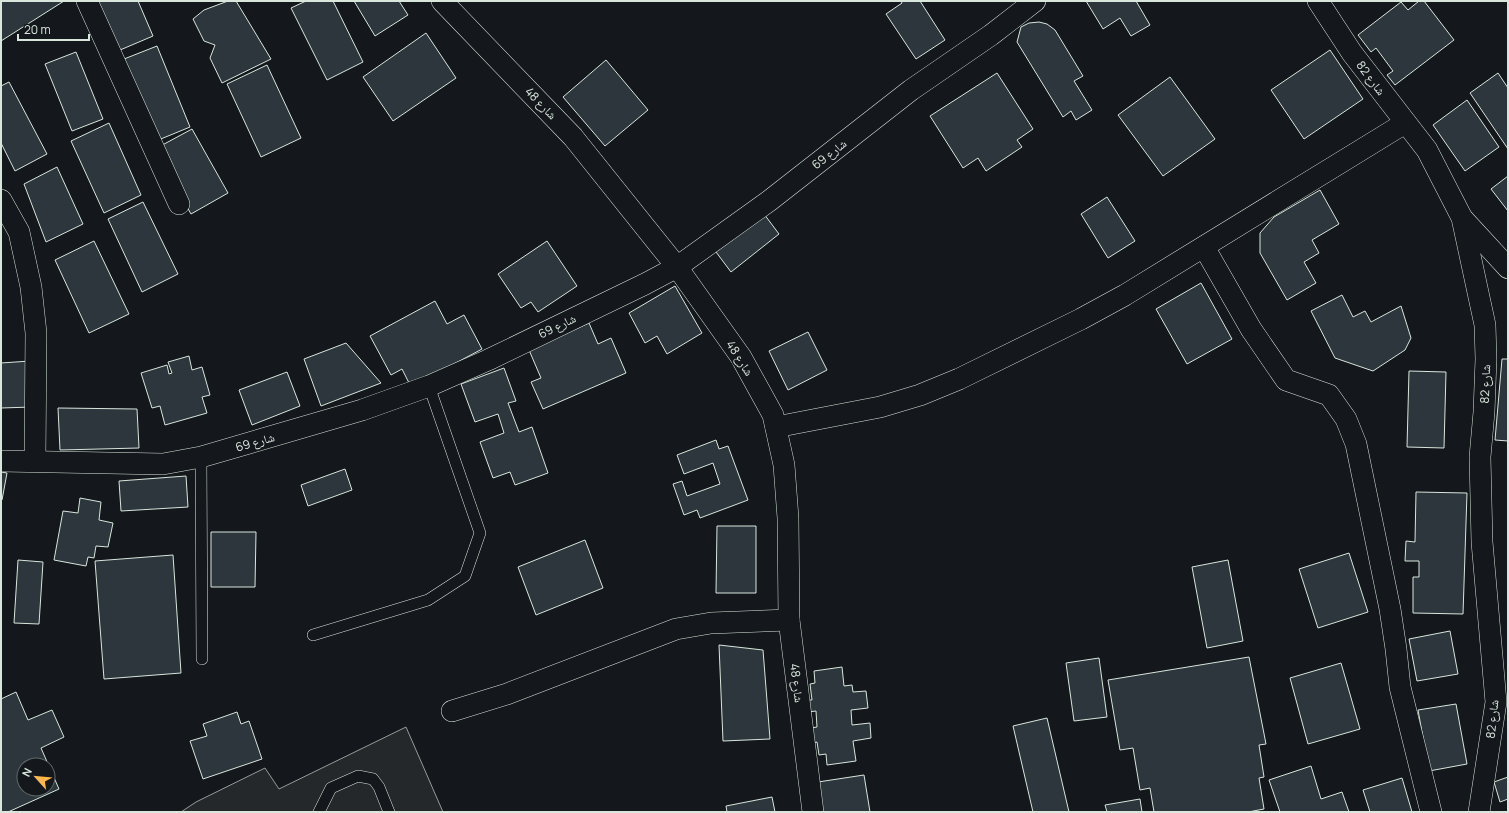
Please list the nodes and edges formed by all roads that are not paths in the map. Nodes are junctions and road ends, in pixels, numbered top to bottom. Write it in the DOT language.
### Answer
graph roads {
  1 [pos="87,1"];
  2 [pos="442,1"];
  3 [pos="1035,1"];
  4 [pos="1318,1"];
  5 [pos="1401,119"];
  6 [pos="1,200"];
  7 [pos="180,204"];
  8 [pos="1462,218"];
  9 [pos="1204,246"];
  10 [pos="677,267"];
  11 [pos="1508,268"];
  12 [pos="429,386"];
  13 [pos="774,421"];
  14 [pos="201,457"];
  15 [pos="1,461"];
  16 [pos="36,461"];
  17 [pos="789,620"];
  18 [pos="313,635"];
  19 [pos="202,659"];
  20 [pos="1502,701"];
  21 [pos="452,711"];
  22 [pos="319,812"];
  23 [pos="389,812"];
  24 [pos="813,812"];
  25 [pos="1431,812"];
  26 [pos="1479,812"];
  1 -- 7 [label="street"];
  2 -- 10 [label="street, شارع 48"];
  3 -- 10 [label="street, شارع 69"];
  4 -- 5 [label="street, شارع 82"];
  5 -- 8 [label="street, شارع 82"];
  5 -- 9 [label="street"];
  5 -- 13 [label="street"];
  6 -- 16 [label="street"];
  8 -- 11 [label="street"];
  8 -- 20 [label="street, شارع 82"];
  9 -- 13 [label="street"];
  9 -- 25 [label="street"];
  10 -- 12 [label="street, شارع 69"];
  10 -- 13 [label="street, شارع 48"];
  12 -- 14 [label="street, شارع 69"];
  12 -- 18 [label="lane"];
  13 -- 17 [label="street, شارع 48"];
  14 -- 16 [label="street, شارع 69"];
  14 -- 19 [label="lane"];
  15 -- 16 [label="street, شارع 69"];
  17 -- 21 [label="street"];
  17 -- 24 [label="street, شارع 48"];
  20 -- 26 [label="street, شارع 82"];
  22 -- 23 [label="lane"];
}
